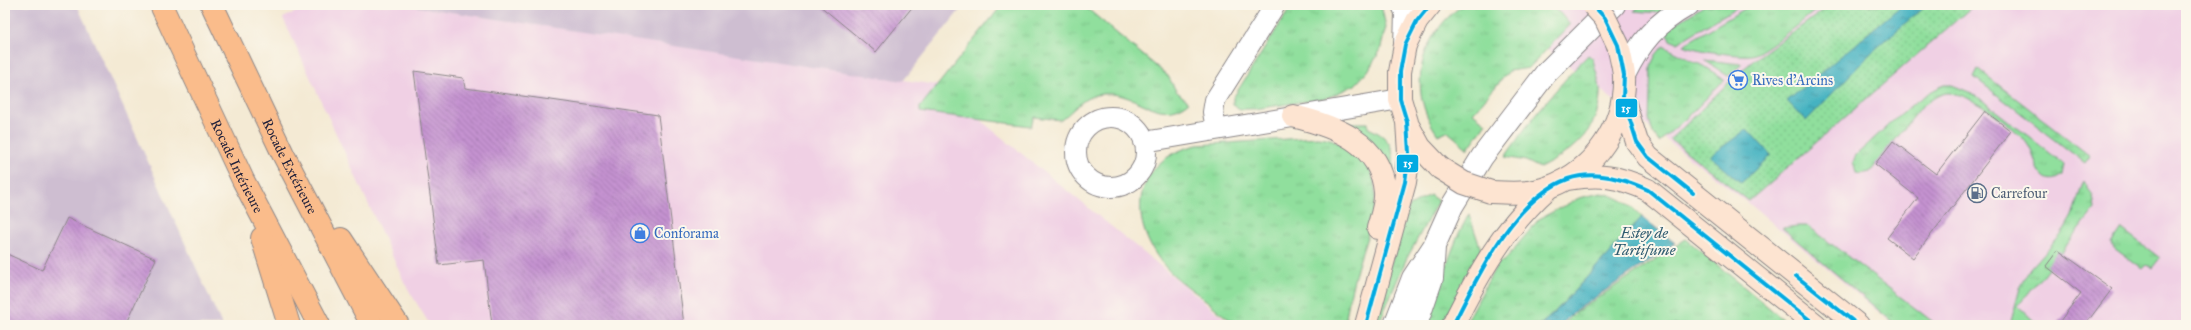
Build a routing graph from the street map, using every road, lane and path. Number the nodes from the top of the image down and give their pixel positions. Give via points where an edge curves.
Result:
1 (161, 5) edge
2 (212, 5) edge
3 (1275, 5) edge
4 (1403, 5) edge
5 (1430, 5) edge
6 (1593, 5) edge
7 (1614, 5) edge
8 (1688, 5) edge
9 (1406, 45) junction
10 (1624, 75) junction
11 (1623, 98) junction
12 (1400, 99) junction
13 (1293, 116) junction
14 (1406, 122) junction
15 (1216, 129) junction
16 (1144, 142) dead end
17 (283, 154) junction
18 (1568, 179) junction
19 (243, 180) junction
20 (1548, 188) junction
21 (1434, 246) junction
22 (289, 325) edge
23 (319, 325) edge
24 (372, 325) edge
25 (398, 325) edge
26 (1358, 325) edge
27 (1366, 325) edge
28 (1395, 325) edge
29 (1416, 325) edge
30 (1452, 325) edge
31 (1816, 325) edge
32 (1858, 325) edge

1 - 19 highway, Rocade Intérieure
2 - 17 highway, Rocade Extérieure
3 - 15 street via 1215,100 1213,112
4 - 9 street via 1406,12
5 - 9 main road via 1417,21
6 - 10 main road, bridge via 1605,18 1618,45
7 - 21 street via 1546,73 1514,114 1482,157 1452,206
8 - 10 street via 1656,27 1635,52
9 - 12 main road via 1400,72
10 - 11 main road
11 - 18 main road via 1617,121 1607,142 1592,160
11 - 32 main road via 1637,142 1648,157
12 - 13 street
12 - 14 main road
13 - 15 street
13 - 26 main road via 1325,124 1359,142 1382,178 1385,194 1359,296
14 - 20 main road, bridge via 1420,147 1440,168 1464,184 1491,192 1520,194
14 - 27 main road via 1409,153 1405,182
15 - 16 street
17 - 24 highway, Rocade Extérieure
17 - 25 highway
18 - 20 main road
18 - 31 main road via 1592,175 1610,177 1629,181 1648,190
19 - 22 highway
19 - 23 highway, Rocade Intérieure
20 - 30 main road via 1527,206 1496,246
21 - 28 street via 1413,278
21 - 29 street via 1432,278

